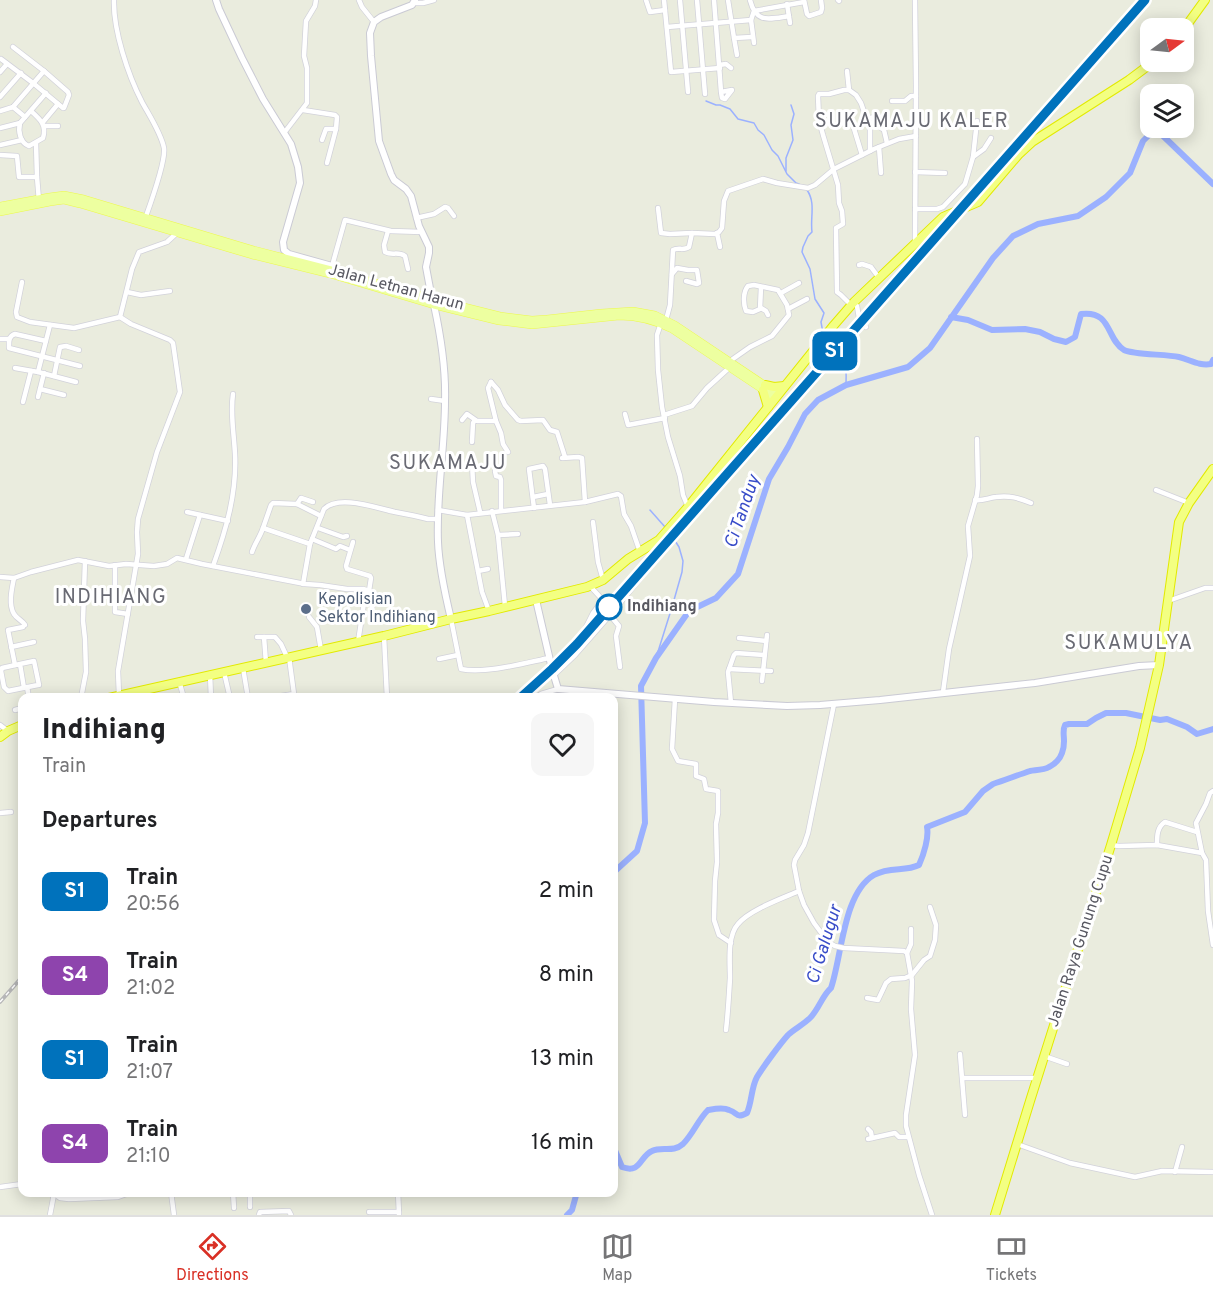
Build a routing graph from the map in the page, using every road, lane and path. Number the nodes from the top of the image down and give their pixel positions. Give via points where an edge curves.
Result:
1 (114, 0) edge
2 (216, 0) edge
3 (316, 0) edge
4 (359, 0) edge
5 (434, 0) edge
6 (646, 0) edge
7 (664, 0) edge
8 (680, 0) edge
9 (697, 0) edge
10 (714, 0) edge
11 (728, 0) edge
12 (750, 0) edge
13 (821, 0) edge
14 (915, 0) edge
15 (1205, 0) edge
16 (804, 1) edge
17 (414, 2) edge
18 (787, 4) junction
19 (665, 10) junction
20 (754, 11) junction
21 (789, 16) junction
22 (1192, 18) edge
23 (751, 20) junction
24 (374, 22) junction
25 (732, 22) junction
26 (790, 23) dead end
27 (716, 24) junction
28 (699, 25) junction
29 (682, 26) junction
30 (667, 27) junction
31 (752, 36) junction
32 (734, 38) junction
33 (754, 43) dead end
34 (13, 47) dead end
35 (737, 55) dead end
36 (1, 59) edge
37 (7, 64) junction
38 (719, 67) junction
39 (731, 68) dead end
40 (703, 70) junction
41 (44, 71) junction
42 (686, 71) junction
43 (847, 71) dead end
44 (0, 72) edge
45 (1140, 72) edge
46 (21, 73) junction
47 (33, 83) junction
48 (849, 90) junction
49 (688, 92) dead end
50 (722, 92) dead end
51 (46, 93) junction
52 (705, 94) dead end
53 (916, 96) junction
54 (0, 97) edge
55 (892, 101) dead end
56 (58, 105) junction
57 (14, 106) junction
58 (0, 110) edge
59 (303, 110) junction
60 (31, 111) junction
61 (25, 117) junction
62 (866, 118) junction
63 (977, 121) dead end
64 (852, 122) junction
65 (20, 123) junction
66 (44, 124) junction
67 (844, 124) dead end
68 (58, 126) dead end
69 (0, 128) edge
70 (336, 129) junction
71 (284, 133) junction
72 (916, 136) junction
73 (991, 138) dead end
74 (22, 140) junction
75 (322, 140) dead end
76 (16, 142) junction
77 (36, 143) junction
78 (887, 143) junction
79 (0, 145) edge
80 (879, 147) junction
81 (870, 151) junction
82 (0, 155) edge
83 (862, 155) junction
84 (17, 156) junction
85 (973, 157) junction
86 (327, 163) dead end
87 (834, 169) junction
88 (881, 172) dead end
89 (915, 172) junction
90 (945, 173) dead end
91 (37, 177) junction
92 (39, 202) junction
93 (0, 206) edge
94 (658, 208) dead end
95 (915, 209) junction
96 (0, 212) edge
97 (454, 216) dead end
98 (416, 218) junction
99 (145, 221) junction
100 (179, 231) junction
101 (388, 231) junction
102 (422, 232) junction
103 (692, 233) junction
104 (717, 233) junction
105 (915, 244) junction
106 (720, 247) dead end
107 (927, 252) dead end
108 (859, 265) dead end
109 (408, 269) dead end
110 (331, 270) junction
111 (672, 273) junction
112 (879, 278) junction
113 (686, 281) dead end
114 (22, 282) dead end
115 (799, 283) dead end
116 (761, 287) junction
117 (170, 291) dead end
118 (127, 292) junction
119 (780, 293) junction
120 (807, 298) dead end
121 (433, 302) junction
122 (852, 304) junction
123 (761, 308) junction
124 (788, 309) junction
125 (768, 315) dead end
126 (120, 317) junction
127 (664, 321) junction
128 (50, 325) junction
129 (0, 339) edge
130 (9, 339) junction
131 (46, 341) junction
132 (0, 348) edge
133 (9, 348) junction
134 (79, 350) dead end
135 (41, 356) junction
136 (57, 360) junction
137 (730, 364) junction
138 (80, 366) dead end
139 (15, 368) dead end
140 (31, 371) junction
141 (41, 373) junction
142 (54, 376) junction
143 (76, 382) dead end
144 (784, 386) junction
145 (764, 387) junction
146 (40, 389) junction
147 (233, 394) dead end
148 (64, 395) dead end
149 (776, 396) junction
150 (38, 397) dead end
151 (431, 399) dead end
152 (445, 401) junction
153 (23, 402) dead end
154 (768, 407) junction
155 (624, 414) dead end
156 (664, 416) junction
157 (463, 419) dead end
158 (475, 421) junction
159 (496, 421) junction
160 (977, 440) dead end
161 (472, 442) dead end
162 (508, 452) dead end
163 (472, 463) dead end
164 (1213, 469) edge
165 (495, 471) dead end
166 (1156, 490) dead end
167 (548, 494) junction
168 (532, 497) junction
169 (975, 500) junction
170 (313, 502) dead end
171 (585, 502) junction
172 (1189, 502) junction
173 (1031, 503) dead end
174 (297, 504) junction
175 (550, 505) junction
176 (534, 507) junction
177 (688, 507) junction
178 (438, 510) junction
179 (501, 510) junction
180 (492, 511) junction
181 (187, 512) dead end
182 (480, 512) junction
183 (200, 515) junction
184 (467, 515) junction
185 (321, 516) junction
186 (438, 519) junction
187 (228, 521) junction
188 (593, 522) dead end
189 (263, 528) junction
190 (318, 528) junction
191 (518, 534) dead end
192 (498, 535) junction
193 (346, 536) dead end
194 (659, 540) junction
195 (311, 541) junction
196 (595, 541) junction
197 (353, 542) dead end
198 (586, 542) dead end
199 (351, 550) junction
200 (252, 552) dead end
201 (640, 552) junction
202 (186, 560) junction
203 (85, 561) junction
204 (115, 565) junction
205 (137, 565) junction
206 (213, 566) junction
207 (372, 568) dead end
208 (488, 570) dead end
209 (478, 571) junction
210 (368, 574) junction
211 (0, 577) edge
212 (14, 578) junction
213 (603, 580) junction
214 (303, 584) junction
215 (590, 586) junction
216 (1213, 588) edge
217 (367, 590) junction
218 (536, 600) junction
219 (1168, 601) junction
220 (505, 606) junction
221 (489, 611) junction
222 (371, 613) dead end
223 (128, 614) junction
224 (610, 615) junction
225 (309, 617) dead end
226 (451, 619) junction
227 (268, 628) dead end
228 (584, 631) dead end
229 (267, 636) junction
230 (384, 636) junction
231 (257, 637) dead end
232 (739, 638) dead end
233 (34, 642) dead end
234 (358, 642) junction
235 (11, 647) junction
236 (321, 650) junction
237 (458, 655) junction
238 (764, 656) junction
239 (288, 658) junction
240 (549, 658) junction
241 (439, 659) dead end
242 (266, 663) junction
243 (17, 664) junction
244 (1159, 665) junction
245 (620, 667) dead end
246 (243, 668) junction
247 (729, 669) junction
248 (763, 671) junction
249 (771, 671) dead end
250 (224, 672) junction
251 (210, 674) junction
252 (554, 675) junction
253 (179, 681) junction
254 (762, 681) dead end
255 (26, 688) junction
256 (558, 689) junction
257 (943, 692) junction
258 (28, 693) edge
259 (82, 693) edge
260 (119, 693) edge
261 (141, 693) edge
262 (183, 693) edge
263 (211, 693) edge
264 (229, 693) edge
265 (247, 693) edge
266 (294, 693) edge
267 (387, 693) edge
268 (544, 693) edge
269 (610, 693) edge
270 (618, 694) edge
271 (675, 699) junction
272 (731, 703) junction
273 (834, 704) junction
274 (18, 709) edge
275 (15, 710) dead end
276 (0, 725) edge
277 (18, 726) edge
278 (8, 730) junction
279 (0, 737) edge
280 (1213, 791) edge
281 (11, 812) dead end
282 (0, 813) edge
283 (1197, 832) junction
284 (1111, 845) junction
285 (1157, 845) junction
286 (1202, 853) junction
287 (799, 891) junction
288 (930, 907) dead end
289 (910, 929) dead end
290 (732, 943) junction
291 (1213, 945) edge
292 (907, 953) junction
293 (912, 975) junction
294 (867, 998) dead end
295 (726, 1030) dead end
296 (960, 1054) dead end
297 (1044, 1056) junction
298 (1067, 1064) dead end
299 (963, 1078) junction
300 (1038, 1078) junction
301 (965, 1115) dead end
302 (868, 1130) dead end
303 (908, 1137) junction
304 (1017, 1143) junction
305 (1182, 1147) dead end
306 (1175, 1172) junction
307 (1213, 1172) edge
308 (18, 1185) edge
309 (0, 1187) edge
310 (52, 1197) edge
311 (60, 1197) edge
312 (118, 1197) edge
313 (172, 1197) edge
314 (233, 1197) edge
315 (250, 1197) edge
316 (398, 1197) edge
317 (234, 1208) dead end
318 (250, 1208) dead end
319 (369, 1212) dead end
320 (274, 1213) edge
321 (399, 1214) edge
322 (50, 1215) edge
323 (174, 1215) edge
324 (259, 1215) edge
325 (291, 1215) edge
326 (932, 1215) edge
327 (995, 1215) edge

1 - 99 street via 116,24 129,69 164,148
2 - 71 street via 242,58
3 - 59 street via 306,21 307,100
4 - 24 street
5 - 17 street
6 - 19 street via 650,12
7 - 19 street
8 - 29 street
9 - 28 street
10 - 27 street
11 - 25 street
12 - 20 street
13 - 16 street via 821,12 809,16
14 - 53 street
15 - 22 highway
16 - 18 street
17 - 24 street
18 - 20 street
18 - 21 street
19 - 30 street
20 - 21 street via 766,19
20 - 23 street
21 - 26 street
23 - 25 street
23 - 31 street
24 - 98 street via 370,49 379,141 394,180 411,196
25 - 27 street
25 - 32 street
27 - 28 street
27 - 38 street
28 - 29 street
28 - 40 street
29 - 30 street
29 - 42 street
30 - 42 street via 671,72
31 - 32 street
31 - 33 street
32 - 35 street
34 - 41 street
36 - 37 street
37 - 44 street
37 - 46 street
38 - 39 street via 726,64
38 - 40 street
38 - 50 street
40 - 42 street
40 - 52 street
41 - 47 street
41 - 56 street via 69,94 64,108
42 - 49 street
43 - 48 street
45 - 105 highway via 1032,142 978,202 943,217
46 - 47 street
46 - 54 street
47 - 51 street
47 - 57 street
48 - 62 street via 860,100
48 - 87 street via 818,96 819,120
51 - 56 street
51 - 60 street
53 - 55 street
53 - 72 street
56 - 66 street
57 - 58 street
57 - 61 street
59 - 70 street via 336,116
59 - 71 street
60 - 61 street
60 - 66 street
61 - 65 street
62 - 64 street
62 - 78 street via 878,114
62 - 81 street
63 - 85 street
64 - 67 street
64 - 83 street
65 - 69 street
65 - 74 street
66 - 68 street
66 - 77 street via 43,138
70 - 75 street via 326,129
70 - 86 street
71 - 110 street via 300,173 284,250
72 - 78 street
72 - 89 street
73 - 85 street
74 - 76 street
74 - 77 street via 29,146
76 - 79 street
76 - 84 street
77 - 91 street
78 - 80 street
80 - 81 street
80 - 88 street
81 - 83 street
82 - 84 street
83 - 87 street
84 - 91 street via 19,177
85 - 95 street via 965,184 945,205
87 - 104 street via 806,188 763,179 731,189 724,196 722,228
87 - 122 street via 843,224 836,228 837,292
89 - 90 street
89 - 95 street
91 - 92 street
92 - 93 main road, Jalan Letnan Harun
92 - 96 main road, Jalan Letnan Harun
92 - 99 main road, Jalan Letnan Harun via 64,200
94 - 103 street via 661,233
95 - 105 street
97 - 98 street via 445,207
98 - 102 street
99 - 100 main road, Jalan Letnan Harun
100 - 110 main road, Jalan Letnan Harun via 286,264
100 - 118 street via 167,242 139,252
101 - 102 street
101 - 109 street via 386,252 405,255
101 - 110 street via 345,220
102 - 121 street via 429,247 426,267
103 - 104 street
103 - 111 street via 689,247 673,250
104 - 106 street
105 - 112 highway
107 - 122 street via 865,325
108 - 112 street via 871,267
110 - 121 main road, Jalan Letnan Harun
111 - 113 street via 677,268 697,270 699,283
111 - 127 street via 670,305
112 - 122 highway
114 - 128 street via 16,316
115 - 119 street
116 - 119 street
116 - 123 street
116 - 123 street via 750,285 744,296 746,310
117 - 118 street via 141,295
118 - 126 street
119 - 124 street
120 - 124 street
121 - 127 main road, Jalan Letnan Harun via 532,325 633,316
121 - 152 street
122 - 144 highway
123 - 125 street
124 - 137 street via 788,316 772,336 750,347
126 - 128 street via 74,328
126 - 205 street via 173,343 180,392 138,519
127 - 137 main road, Jalan Letnan Harun
127 - 156 street via 657,335
128 - 131 street
129 - 130 street
130 - 131 street via 15,333
130 - 133 street
131 - 135 street
132 - 133 street
133 - 135 street
134 - 136 street via 62,346
135 - 136 street
135 - 141 street
136 - 138 street
136 - 142 street
137 - 145 main road, Jalan Letnan Harun
137 - 156 street via 693,406
139 - 140 street
140 - 141 street
140 - 153 street
141 - 142 street
141 - 146 street
142 - 143 street
144 - 145 highway
144 - 149 highway
145 - 149 main road, Jalan Letnan Harun
145 - 154 highway
146 - 148 street
146 - 150 street
147 - 187 street via 235,478
149 - 154 highway
151 - 152 street
152 - 178 street
154 - 177 highway
155 - 156 street via 628,425
156 - 177 street
157 - 158 street
158 - 159 street
158 - 161 street
159 - 162 street
159 - 171 street via 489,391 491,382 518,420 543,420 549,430 557,432 563,458 582,458
160 - 169 street
163 - 182 street
164 - 172 highway, Jalan Raya Gunung Cupu
165 - 179 street via 501,480
166 - 172 street
167 - 168 street
167 - 168 street via 544,467 531,468
167 - 175 street
168 - 176 street
169 - 173 street via 1014,496
169 - 257 street via 968,526 969,563
170 - 174 street via 301,498
171 - 175 street
171 - 201 street via 620,495
172 - 219 highway, Jalan Raya Gunung Cupu via 1179,522
174 - 185 street
174 - 189 street via 272,503
175 - 176 street
176 - 179 street
177 - 194 highway
178 - 184 street
178 - 186 street
179 - 180 street
180 - 182 street
180 - 192 street
181 - 183 street
182 - 184 street
183 - 187 street
183 - 202 street
184 - 209 street
185 - 186 street via 327,506 343,503
185 - 190 street
186 - 226 street via 441,568
187 - 206 street
188 - 196 street
189 - 195 street
189 - 200 street
190 - 193 street
190 - 195 street
191 - 192 street
192 - 220 street
194 - 201 highway
194 - 224 street via 667,538 670,542
195 - 199 street
195 - 214 street
196 - 198 street
196 - 213 street
197 - 199 street
199 - 210 street via 346,568
201 - 213 highway
202 - 205 street via 177,558 160,566
202 - 206 street
203 - 204 street
203 - 212 street via 71,561
203 - 259 street via 86,672
204 - 205 street
204 - 223 street via 115,612
205 - 223 street
206 - 214 street
207 - 210 street
208 - 209 street
209 - 221 street
210 - 217 street via 371,578
211 - 212 street
212 - 235 street via 13,611 24,626 8,630
213 - 215 highway
214 - 217 street
215 - 218 highway
215 - 228 street via 602,601
216 - 219 street
217 - 222 street via 375,594
217 - 234 street
218 - 220 highway
218 - 240 street
219 - 244 highway, Jalan Raya Gunung Cupu
220 - 221 highway
221 - 226 highway
223 - 260 street via 118,671
224 - 245 street via 619,626 616,636
224 - 252 street
225 - 236 street via 317,627
226 - 230 highway
226 - 237 street
227 - 229 street
229 - 231 street
229 - 239 street via 278,638
229 - 242 street
230 - 234 highway
230 - 267 street
232 - 238 street via 767,638
233 - 235 street
234 - 236 highway
235 - 243 street
236 - 239 highway
237 - 240 street via 461,669 470,671
237 - 241 street
238 - 247 street via 736,653
238 - 248 street
239 - 242 highway
239 - 266 street
240 - 252 street
242 - 246 highway
243 - 255 street
243 - 255 street via 35,663 40,684
243 - 255 street via 1,669 4,687 8,691
244 - 257 street
244 - 284 highway, Jalan Raya Gunung Cupu via 1148,718
246 - 250 highway
246 - 265 street
247 - 248 street
247 - 272 street
248 - 249 street
248 - 254 street
250 - 251 highway
250 - 264 street
251 - 253 highway
251 - 263 street
252 - 256 street
253 - 261 highway
253 - 262 street
255 - 258 street
256 - 268 street
256 - 269 street
257 - 273 street
270 - 271 street
271 - 272 street
271 - 290 street via 672,749 678,761 696,764 696,776 704,779 706,789 718,791 714,920 719,935
272 - 273 street
273 - 287 street via 808,833 795,862
274 - 275 street
276 - 278 street
277 - 278 highway
278 - 279 highway
280 - 283 street via 1197,821
281 - 282 street
283 - 285 street via 1165,822 1158,831
283 - 286 street
284 - 285 street
284 - 297 highway, Jalan Raya Gunung Cupu
285 - 286 street
286 - 291 street via 1206,860
287 - 290 street via 744,918 737,925
287 - 292 street via 813,923 828,942 844,948
288 - 293 street via 936,925 933,946
289 - 292 street
290 - 295 street
292 - 293 street
293 - 294 street via 889,980 878,1000
293 - 303 street via 915,1055 906,1120
296 - 299 street
297 - 298 street
297 - 300 highway, Jalan Raya Gunung Cupu
299 - 300 street
299 - 301 street
300 - 304 highway, Jalan Raya Gunung Cupu
302 - 303 street via 870,1138 895,1133
303 - 326 street
304 - 306 street via 1070,1163 1135,1177
304 - 327 highway, Jalan Raya Gunung Cupu
305 - 306 street
306 - 307 street
308 - 309 street
310 - 322 street
311 - 312 street
313 - 323 street
314 - 317 street
315 - 318 street
316 - 321 street
319 - 321 street
320 - 324 street
320 - 325 street via 289,1211

